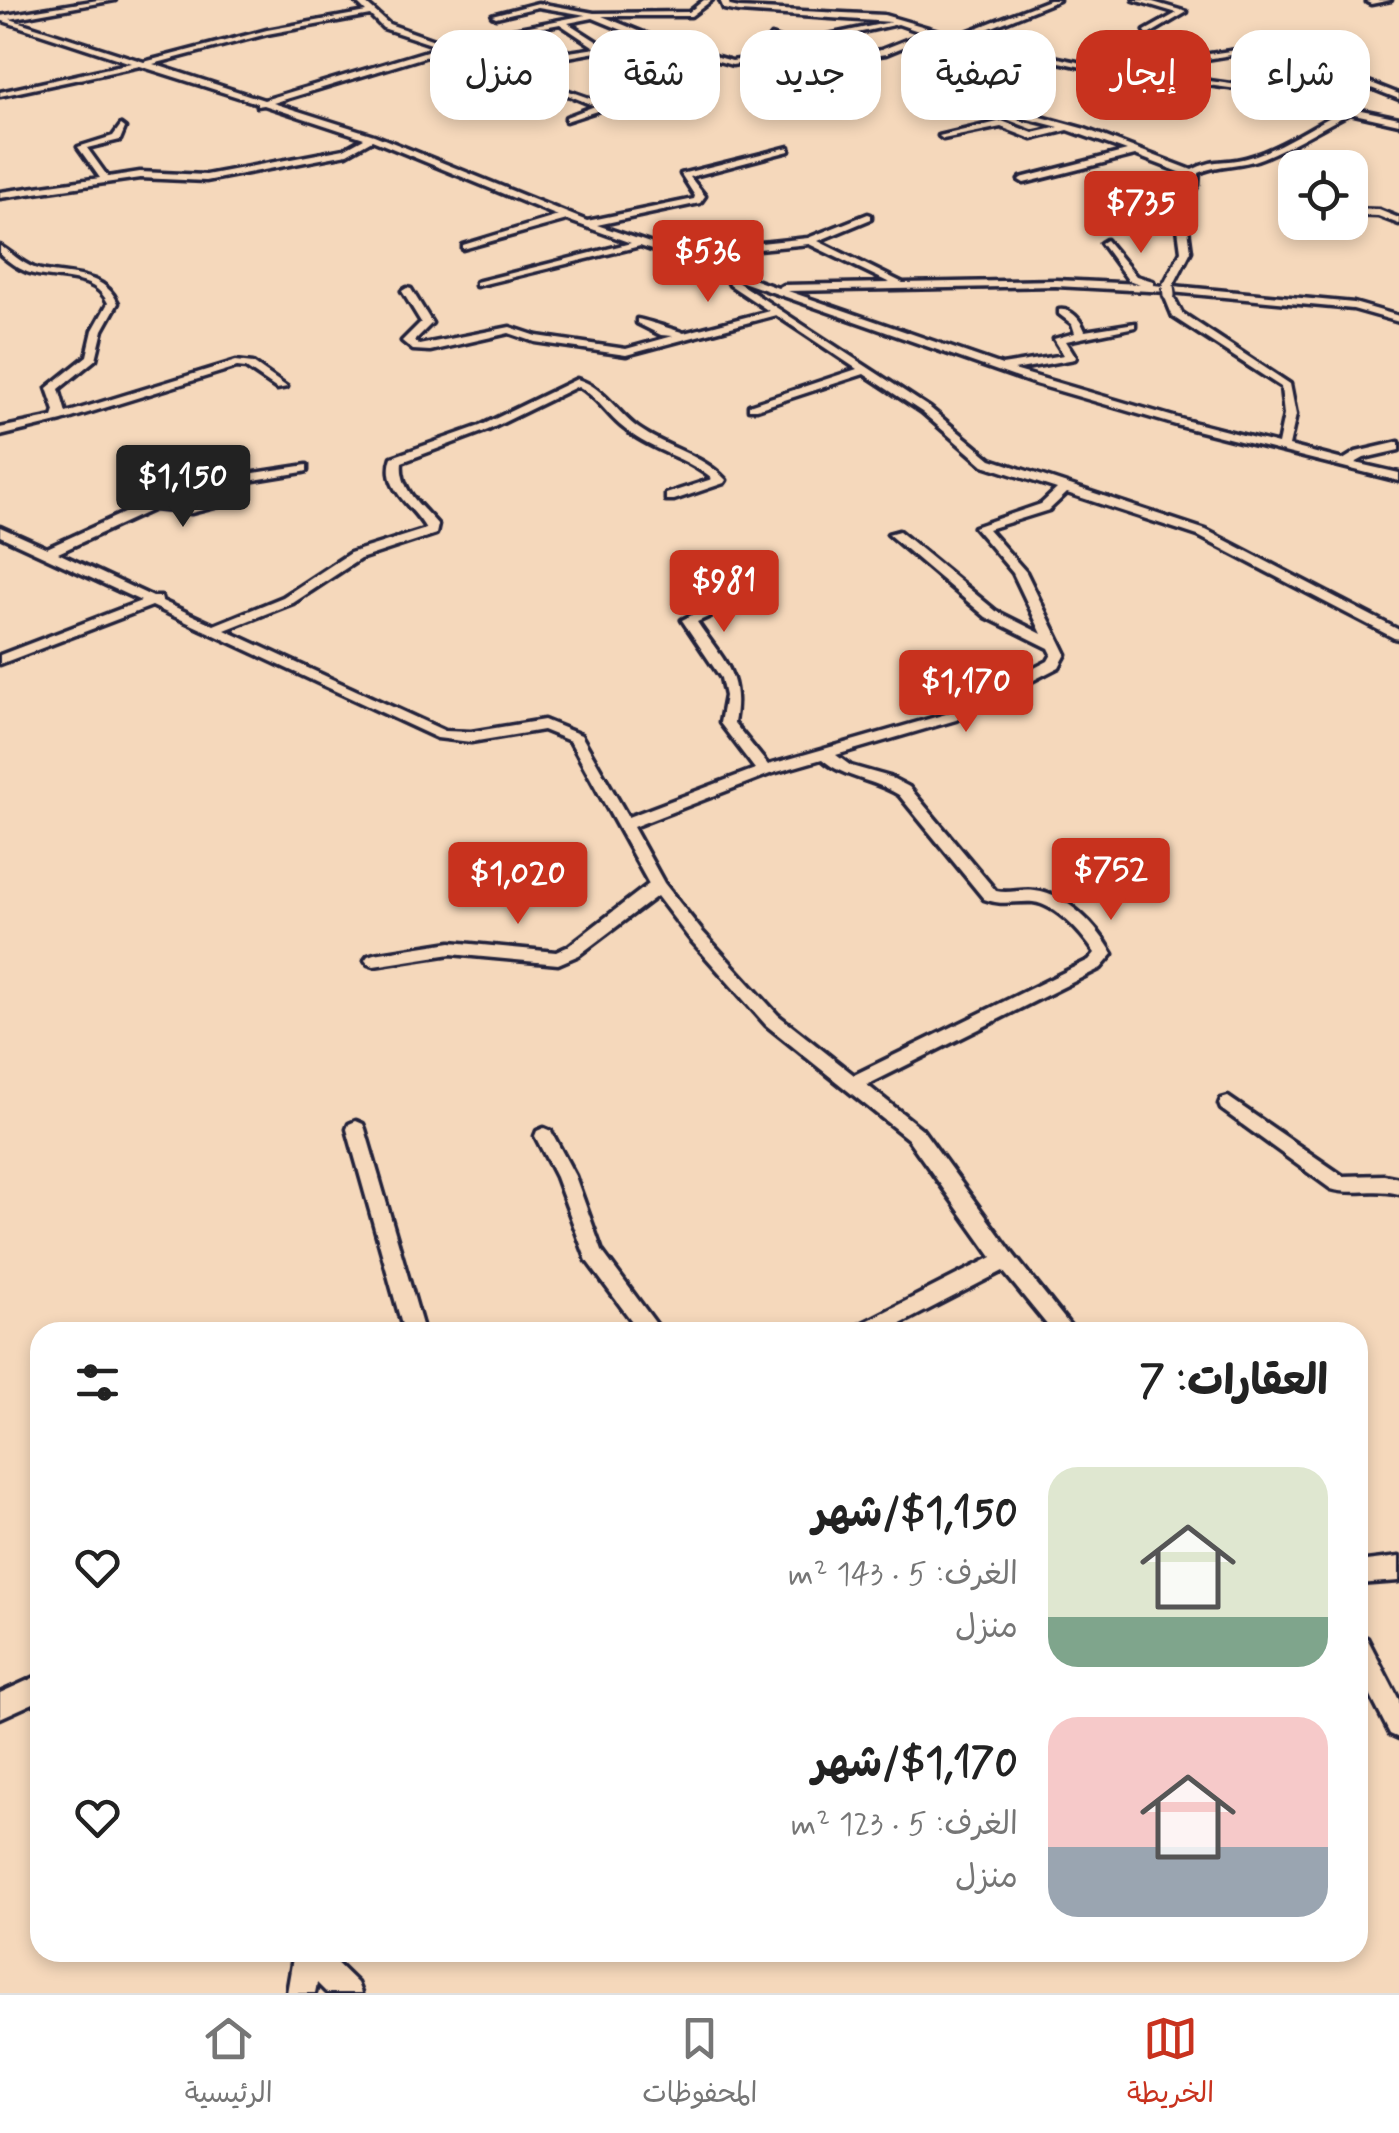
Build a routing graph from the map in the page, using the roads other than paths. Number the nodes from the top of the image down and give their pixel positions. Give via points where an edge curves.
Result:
1 (111, 0) edge
2 (358, 0) edge
3 (708, 0) edge
4 (724, 0) edge
5 (1054, 0) edge
6 (1138, 0) edge
7 (1387, 0) edge
8 (1371, 2) edge
9 (372, 13) junction
10 (496, 15) dead end
11 (593, 16) junction
12 (0, 20) edge
13 (562, 22) junction
14 (900, 22) junction
15 (521, 30) edge
16 (627, 30) edge
17 (863, 30) edge
18 (923, 30) edge
19 (978, 30) edge
20 (1153, 30) edge
21 (589, 39) edge
22 (430, 41) edge
23 (430, 52) edge
24 (143, 64) junction
25 (1370, 85) edge
26 (569, 93) edge
27 (0, 94) edge
28 (1399, 97) edge
29 (260, 104) junction
30 (1370, 114) edge
31 (569, 119) dead end
32 (1041, 120) edge
33 (1329, 120) edge
34 (1398, 120) edge
35 (122, 128) dead end
36 (1069, 128) junction
37 (943, 136) dead end
38 (371, 137) junction
39 (786, 149) dead end
40 (1135, 152) junction
41 (1194, 174) junction
42 (105, 179) junction
43 (1024, 180) dead end
44 (0, 195) edge
45 (1368, 213) edge
46 (568, 216) junction
47 (868, 217) dead end
48 (1399, 222) edge
49 (586, 224) junction
50 (810, 241) junction
51 (640, 242) junction
52 (1106, 243) dead end
53 (466, 248) dead end
54 (0, 249) edge
55 (674, 255) junction
56 (709, 266) junction
57 (480, 284) dead end
58 (903, 286) junction
59 (1169, 288) junction
60 (769, 289) junction
61 (407, 291) dead end
62 (794, 298) junction
63 (758, 299) junction
64 (773, 310) junction
65 (1062, 312) dead end
66 (1399, 319) edge
67 (641, 320) dead end
68 (1131, 324) dead end
69 (1080, 333) junction
70 (999, 369) junction
71 (865, 370) junction
72 (280, 387) dead end
73 (753, 407) dead end
74 (58, 419) junction
75 (0, 432) edge
76 (1399, 446) edge
77 (1284, 448) junction
78 (1346, 463) junction
79 (303, 468) dead end
80 (1399, 477) edge
81 (1062, 490) junction
82 (670, 497) dead end
83 (0, 532) edge
84 (894, 534) dead end
85 (46, 553) junction
86 (690, 567) dead end
87 (156, 600) junction
88 (218, 628) junction
89 (1399, 635) edge
90 (1054, 645) junction
91 (0, 660) edge
92 (826, 755) junction
93 (765, 771) junction
94 (622, 825) junction
95 (658, 886) junction
96 (374, 960) dead end
97 (854, 1083) junction
98 (1228, 1104) dead end
99 (356, 1130) dead end
100 (544, 1136) dead end
101 (1399, 1186) edge
102 (1006, 1260) junction
103 (411, 1322) edge
104 (644, 1322) edge
105 (885, 1322) edge
106 (1057, 1322) edge
107 (1399, 1569) edge
108 (1368, 1572) edge
109 (1368, 1665) edge
110 (30, 1692) edge
111 (0, 1706) edge
112 (1399, 1724) edge
113 (306, 1962) edge
114 (316, 1962) edge
115 (300, 1993) edge
116 (347, 1993) edge

1 - 12 street
2 - 9 street
3 - 11 street via 692,14
4 - 14 street via 739,10 856,13
5 - 19 street
6 - 20 street via 1183,12
7 - 8 street
9 - 22 street via 386,26
9 - 24 street
10 - 11 street via 538,5
11 - 13 street
11 - 16 street
12 - 24 street
13 - 15 street
13 - 21 street
14 - 17 street
14 - 18 street
23 - 29 street
24 - 27 street
24 - 29 street
25 - 28 street
26 - 31 street via 604,106
29 - 38 street
30 - 34 street
32 - 36 street
33 - 41 street via 1263,154
35 - 42 street via 117,138 82,149
36 - 37 street via 1032,136 1000,124
36 - 40 street
38 - 42 street via 347,151 198,179
38 - 46 street
39 - 49 street via 684,176 697,200
40 - 41 street
40 - 43 street
41 - 59 street via 1180,206 1186,251
42 - 44 street
45 - 48 street
46 - 49 street
46 - 53 street
47 - 50 street
49 - 51 street
50 - 55 street
50 - 58 street
51 - 55 street
51 - 57 street via 586,262
52 - 59 street via 1135,280
54 - 74 street via 25,268 65,272 113,297 92,358 53,388
55 - 56 street
56 - 60 street
56 - 63 street
58 - 60 street
58 - 66 street via 1146,287 1354,306
59 - 77 street via 1177,315 1286,386
60 - 62 street
61 - 64 street via 427,323 407,341 423,349 510,330 626,352
62 - 63 street
62 - 70 street
63 - 64 street
64 - 67 street via 673,334
64 - 71 street
65 - 69 street
68 - 69 street
69 - 70 street via 1059,339 1071,357
70 - 77 street
71 - 73 street
71 - 81 street via 987,462
72 - 74 street via 236,364
74 - 75 street
76 - 78 street
77 - 78 street
78 - 80 street
79 - 85 street via 226,481 221,486 230,499 223,502 191,509 152,506
81 - 89 street via 1202,533
81 - 90 street via 1045,507 980,527 1019,572
82 - 88 street via 719,478 648,441 586,384 574,383 484,428 396,460 404,496 432,531 355,556 288,600
83 - 85 street
84 - 90 street via 991,614
85 - 87 street
86 - 93 street via 735,591 729,602 689,620 728,678 728,723
87 - 88 street
87 - 91 street
88 - 94 street via 442,735 544,725 566,730 584,747
90 - 92 street via 1054,664 972,707
92 - 93 street
92 - 97 street via 847,773 890,780 904,791 990,895 1052,902 1104,954 1096,964
93 - 94 street
94 - 95 street
95 - 96 street via 558,958 451,948
95 - 97 street via 742,991
97 - 102 street via 915,1134
98 - 101 street via 1338,1183
99 - 103 street
100 - 104 street via 594,1256
102 - 105 street
102 - 106 street
107 - 108 street
109 - 112 street
110 - 111 street
113 - 115 street
114 - 116 street

